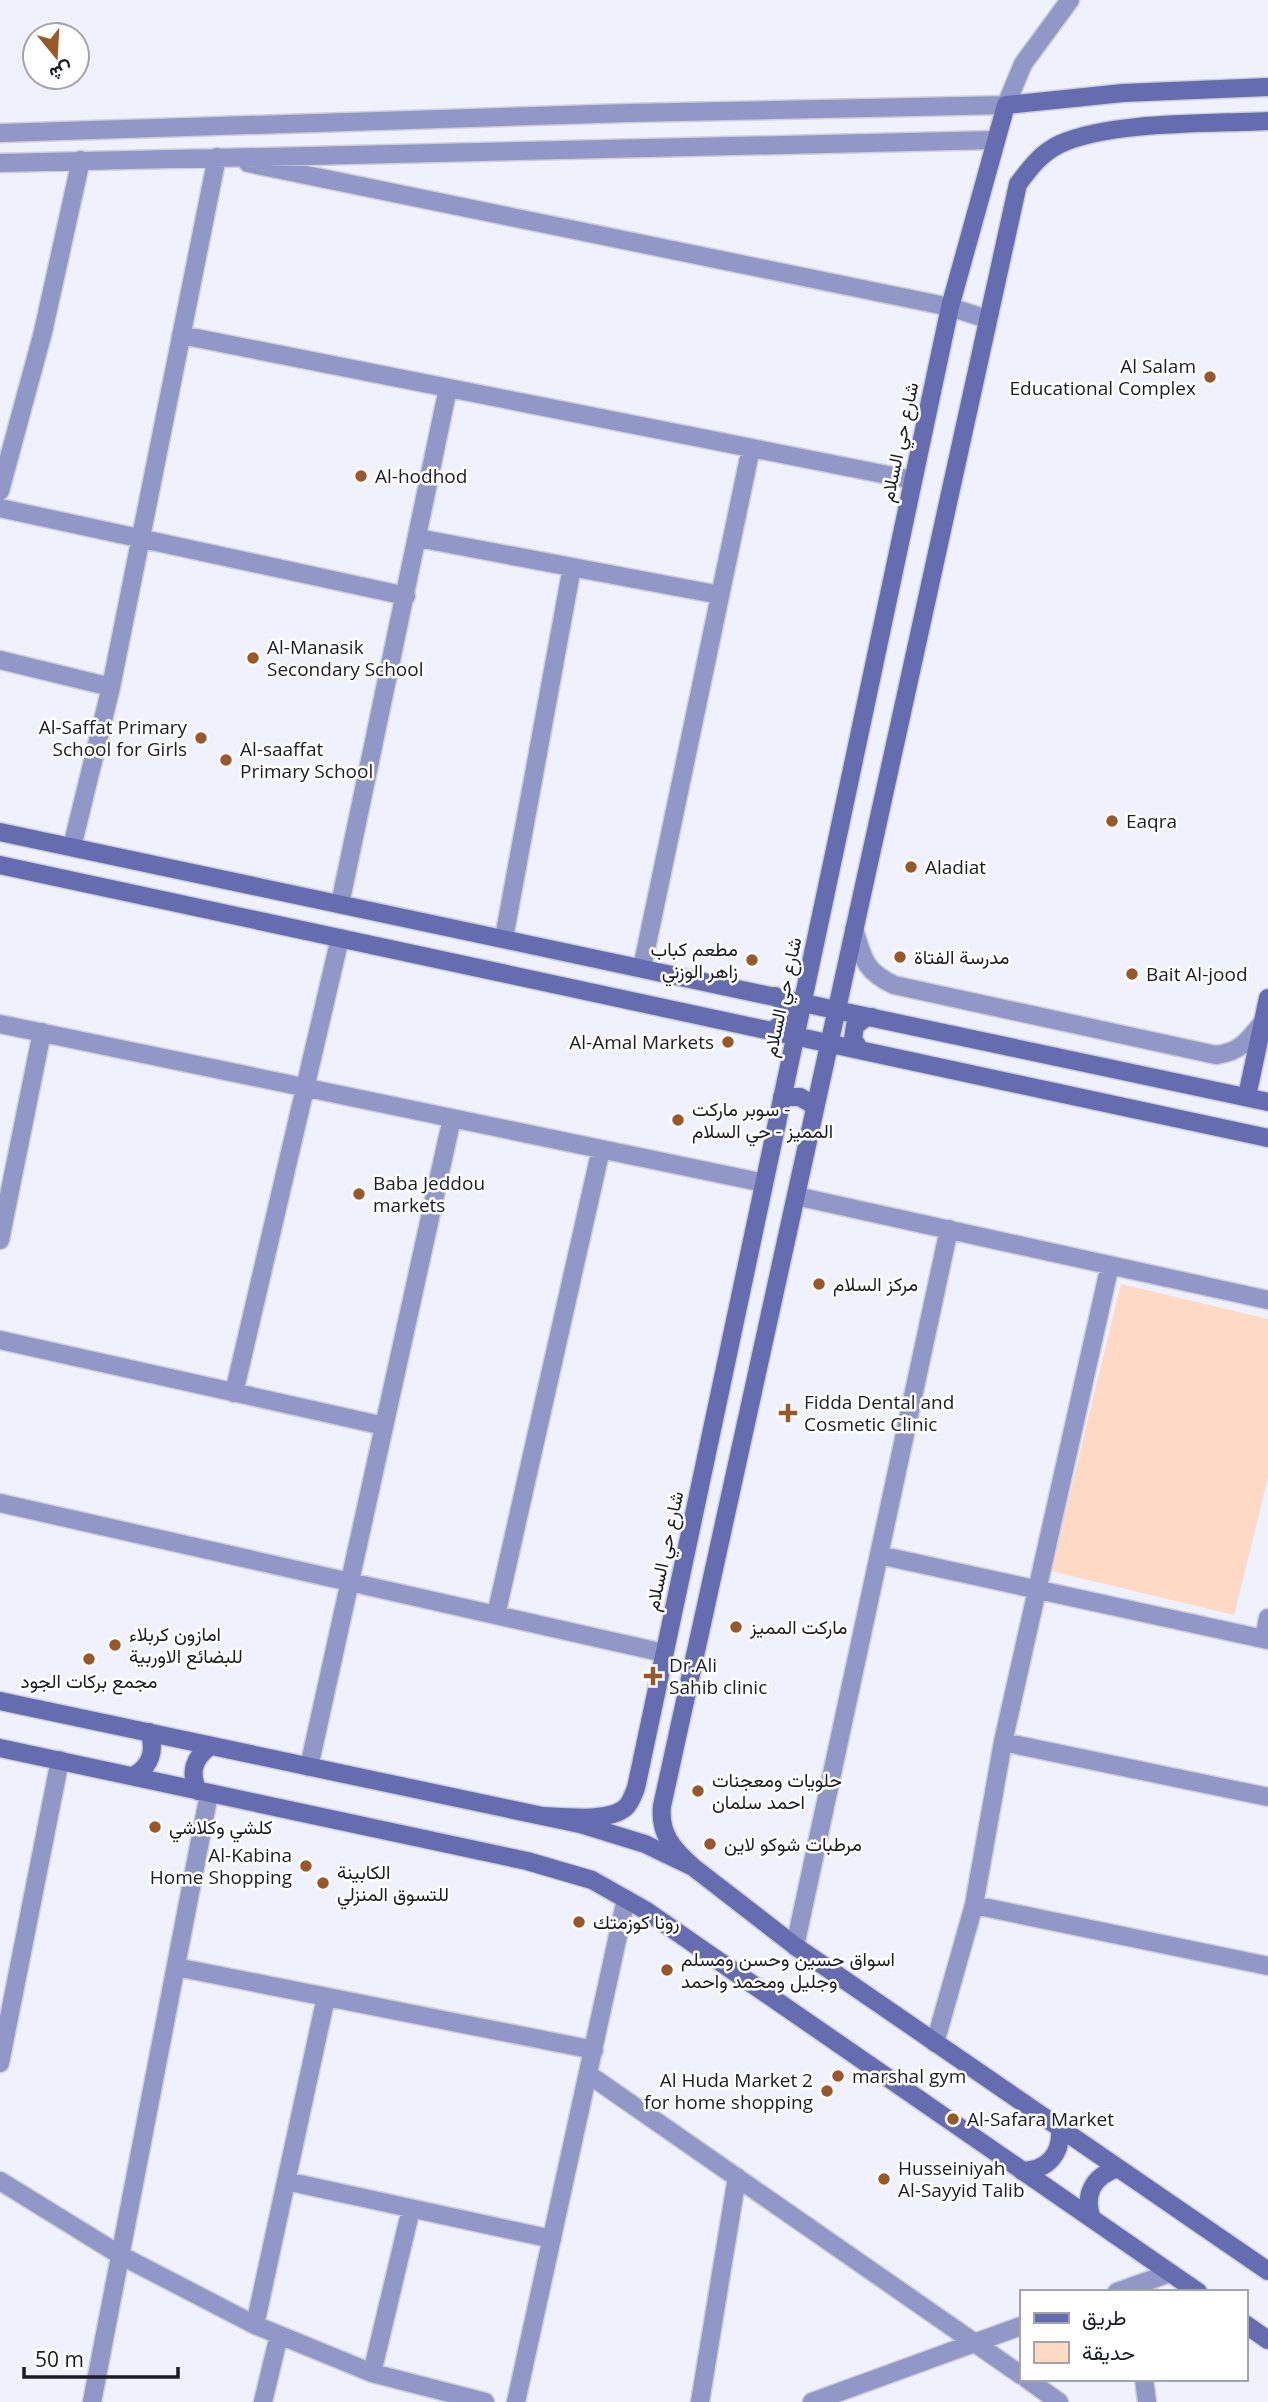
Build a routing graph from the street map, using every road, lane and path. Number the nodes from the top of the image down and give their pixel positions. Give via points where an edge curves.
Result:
1 (1070, 0) edge
2 (1268, 87) edge
3 (1006, 105) junction
4 (1268, 121) edge
5 (0, 133) edge
6 (995, 139) junction
7 (217, 157) junction
8 (81, 160) junction
9 (0, 163) edge
10 (950, 307) junction
11 (988, 319) junction
12 (181, 335) junction
13 (448, 388) junction
14 (751, 448) junction
15 (913, 480) junction
16 (0, 491) edge
17 (0, 508) edge
18 (141, 538) junction
19 (418, 538) junction
20 (572, 567) junction
21 (720, 595) junction
22 (406, 596) junction
23 (0, 660) edge
24 (111, 687) junction
25 (0, 832) edge
26 (72, 846) junction
27 (0, 865) edge
28 (340, 904) junction
29 (854, 929) junction
30 (340, 938) junction
31 (504, 939) junction
32 (642, 968) junction
33 (775, 996) junction
34 (1268, 998) edge
35 (802, 1002) junction
36 (836, 1009) junction
37 (872, 1017) junction
38 (1263, 1022) junction
39 (0, 1024) edge
40 (771, 1031) junction
41 (42, 1032) junction
42 (795, 1036) junction
43 (829, 1043) junction
44 (860, 1050) junction
45 (307, 1088) junction
46 (1247, 1096) junction
47 (782, 1097) junction
48 (1268, 1102) edge
49 (815, 1106) junction
50 (452, 1118) junction
51 (1268, 1138) edge
52 (601, 1149) junction
53 (764, 1183) junction
54 (796, 1196) junction
55 (949, 1230) junction
56 (0, 1240) edge
57 (1110, 1265) junction
58 (1268, 1300) edge
59 (0, 1340) edge
60 (234, 1393) junction
61 (384, 1426) junction
62 (0, 1503) edge
63 (879, 1555) junction
64 (349, 1582) junction
65 (1037, 1590) junction
66 (496, 1615) junction
67 (1268, 1618) edge
68 (1266, 1639) edge
69 (664, 1653) junction
70 (0, 1701) edge
71 (648, 1730) junction
72 (149, 1732) junction
73 (676, 1738) junction
74 (1003, 1742) junction
75 (211, 1746) junction
76 (0, 1748) edge
77 (60, 1760) junction
78 (309, 1766) junction
79 (133, 1776) junction
80 (204, 1792) junction
81 (1268, 1797) edge
82 (543, 1816) junction
83 (693, 1867) junction
84 (626, 1899) junction
85 (974, 1905) junction
86 (795, 1946) junction
87 (1268, 1966) edge
88 (176, 1967) junction
89 (326, 1997) junction
90 (935, 2043) junction
91 (594, 2050) junction
92 (0, 2063) edge
93 (588, 2074) junction
94 (1060, 2128) junction
95 (1118, 2168) junction
96 (1022, 2171) junction
97 (737, 2177) junction
98 (0, 2181) edge
99 (286, 2181) junction
100 (411, 2209) junction
101 (1091, 2219) junction
102 (552, 2239) junction
103 (120, 2255) junction
104 (1268, 2271) edge
105 (1170, 2273) junction
106 (1136, 2288) edge
107 (1195, 2290) edge
108 (255, 2325) junction
109 (1020, 2326) edge
110 (1247, 2326) edge
111 (279, 2334) junction
112 (1268, 2340) edge
113 (976, 2343) junction
114 (372, 2373) junction
115 (1020, 2374) edge
116 (1030, 2381) edge
117 (1144, 2381) edge
118 (849, 2395) edge
119 (92, 2402) edge
120 (263, 2402) edge
121 (485, 2402) edge
122 (516, 2402) edge
123 (700, 2402) edge
124 (811, 2402) edge
125 (1059, 2402) edge
126 (1147, 2402) edge

1 - 3 street via 1023,64
2 - 3 main road via 1123,93
3 - 5 street
3 - 6 main road, شارع حي السلام
4 - 11 main road via 1091,134 1035,160 1018,184
6 - 7 street
6 - 10 main road, شارع حي السلام
7 - 8 street
7 - 10 street
7 - 12 street
8 - 9 street
8 - 16 street via 43,332
10 - 11 street
10 - 15 main road, شارع حي السلام
11 - 29 main road
12 - 13 street
12 - 18 street
13 - 14 street
13 - 19 street
14 - 15 street
14 - 21 street
15 - 35 main road, شارع حي السلام
17 - 18 street
18 - 22 street
18 - 24 street
19 - 20 street
19 - 22 street
20 - 21 street
20 - 31 street
21 - 32 street
22 - 28 street
23 - 24 street
24 - 26 street
25 - 26 main road
26 - 28 main road
27 - 30 main road
28 - 31 main road
29 - 36 main road
29 - 38 street via 868,967 894,985 1216,1055 1232,1053
30 - 40 main road
30 - 45 street
31 - 32 main road
32 - 33 main road
33 - 35 main road
33 - 40 main road via 786,1012 782,1024
34 - 38 main road
35 - 36 main road
35 - 42 main road, شارع حي السلام
36 - 37 main road
36 - 43 main road
37 - 44 main road via 855,1026 853,1039
37 - 46 main road
38 - 46 main road
39 - 41 street
40 - 42 main road
41 - 45 street
41 - 56 street
42 - 43 main road
42 - 47 main road, شارع حي السلام
43 - 44 main road
43 - 49 main road
44 - 51 main road
45 - 50 street
45 - 60 street
46 - 48 main road
47 - 49 main road via 800,1097
47 - 53 main road, شارع حي السلام
49 - 54 main road
50 - 52 street
50 - 61 street
52 - 53 street
52 - 66 street
53 - 69 main road, شارع حي السلام
54 - 55 street
54 - 73 main road
55 - 57 street
55 - 63 street
57 - 58 street
57 - 65 street
59 - 60 street
60 - 61 street
61 - 64 street
62 - 64 street
63 - 65 street
63 - 86 street
64 - 66 street
64 - 78 street
65 - 68 street
65 - 74 street
66 - 69 street
67 - 68 street
69 - 71 main road, شارع حي السلام
70 - 72 main road
71 - 73 main road via 661,1738
71 - 82 main road, شارع حي السلام via 629,1804 618,1812 595,1817
72 - 75 main road
72 - 79 main road via 151,1758
73 - 83 main road via 662,1828 671,1846
74 - 81 street
74 - 85 street
75 - 78 main road
75 - 80 main road via 194,1765 193,1774
76 - 77 main road
77 - 79 main road
77 - 92 street
78 - 82 main road
79 - 80 main road
80 - 84 main road via 537,1863 592,1880
80 - 88 street
82 - 83 main road via 624,1835
83 - 86 main road
84 - 91 street
84 - 96 main road
85 - 87 street
85 - 90 street
86 - 90 main road
88 - 89 street
88 - 103 street
89 - 91 street
89 - 99 street
90 - 94 main road
91 - 93 street
93 - 97 street
93 - 102 street
94 - 95 main road
94 - 96 main road via 1052,2159 1033,2171
95 - 101 main road via 1107,2171 1091,2187
95 - 104 main road
96 - 101 main road
97 - 113 street
97 - 123 street
98 - 103 street
99 - 100 street
99 - 108 street
100 - 102 street
100 - 114 street
101 - 105 main road
102 - 122 street
103 - 108 street
103 - 119 street
105 - 106 street
105 - 107 main road
108 - 111 street
109 - 113 street
110 - 112 main road
111 - 114 street
111 - 120 street
113 - 115 street
113 - 118 street
114 - 121 street
116 - 125 street
117 - 126 street
118 - 124 street

